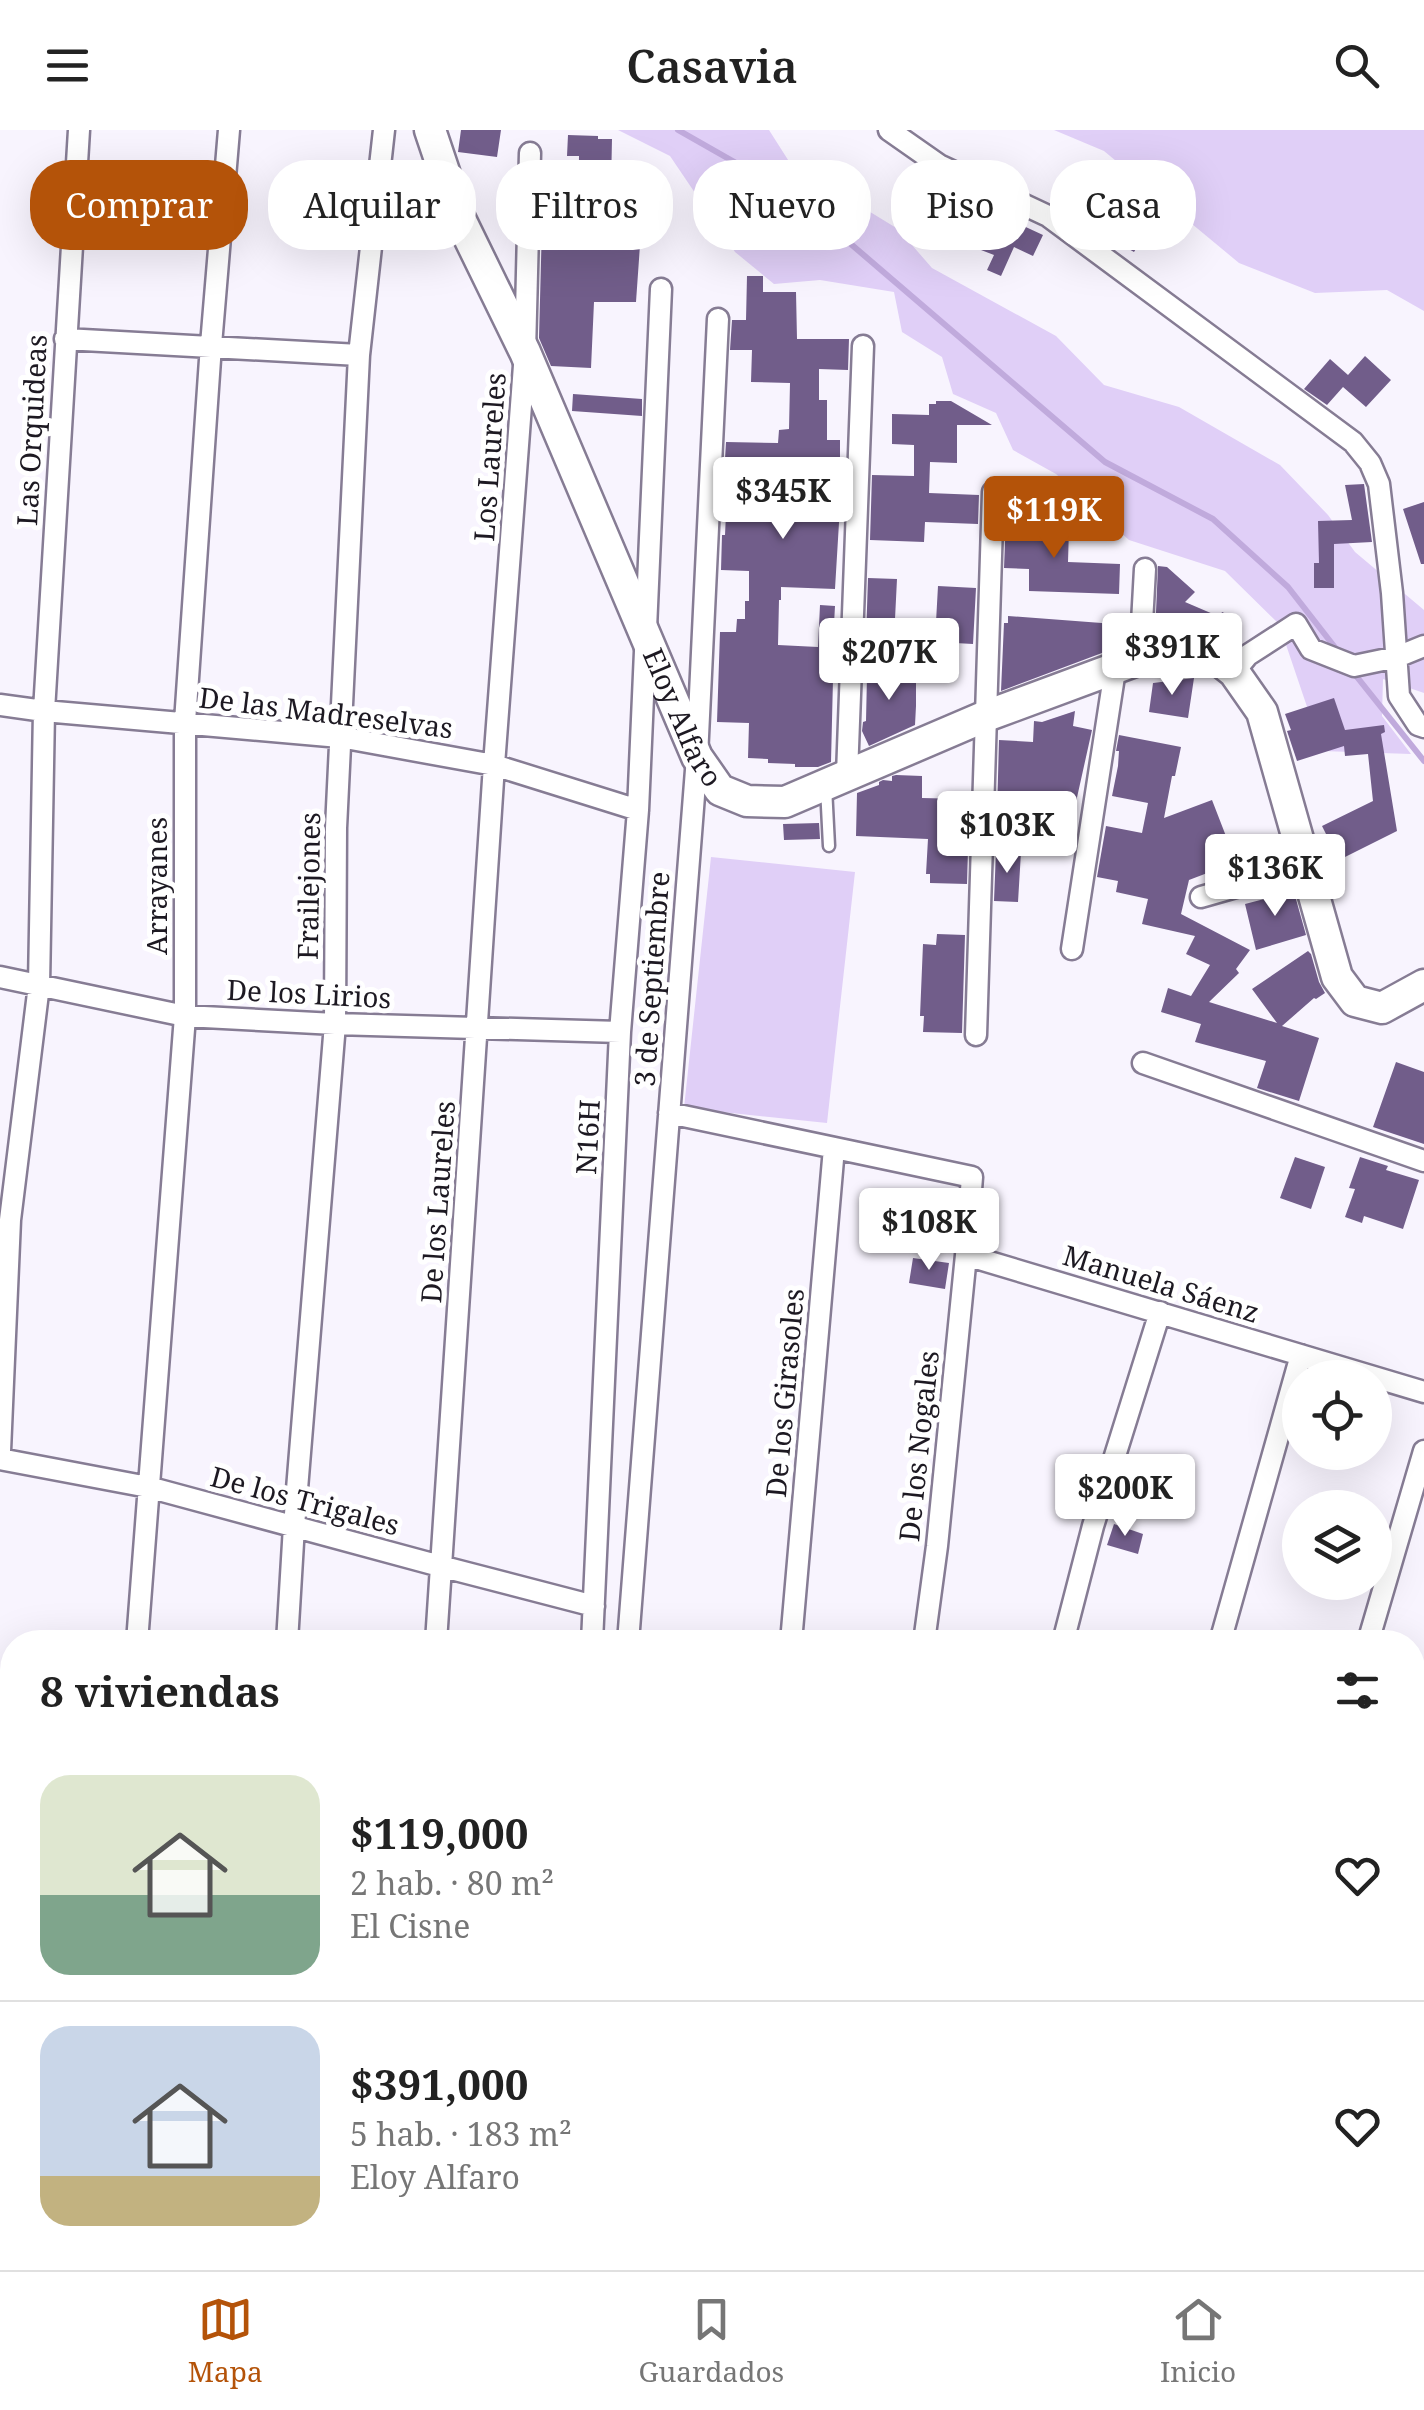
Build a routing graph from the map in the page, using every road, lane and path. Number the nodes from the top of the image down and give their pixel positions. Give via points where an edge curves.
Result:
1 (78, 130) edge
2 (229, 130) edge
3 (384, 130) edge
4 (430, 130) edge
5 (890, 130) edge
6 (530, 152) dead end
7 (662, 289) dead end
8 (718, 319) dead end
9 (65, 338) junction
10 (210, 346) junction
11 (864, 346) dead end
12 (525, 352) junction
13 (360, 355) junction
14 (993, 492) dead end
15 (1145, 569) dead end
16 (644, 634) junction
17 (1424, 646) edge
18 (1398, 656) junction
19 (1128, 664) junction
20 (1234, 672) junction
21 (0, 705) edge
22 (44, 711) junction
23 (986, 716) junction
24 (185, 722) junction
25 (1424, 727) edge
26 (340, 737) junction
27 (696, 757) junction
28 (494, 765) junction
29 (836, 779) junction
30 (638, 810) junction
31 (829, 846) dead end
32 (1306, 867) junction
33 (1201, 897) dead end
34 (1072, 948) dead end
35 (0, 977) edge
36 (39, 984) junction
37 (1424, 985) edge
38 (185, 1016) junction
39 (335, 1024) junction
40 (478, 1028) junction
41 (620, 1032) junction
42 (976, 1035) dead end
43 (1144, 1064) dead end
44 (669, 1114) junction
45 (834, 1148) junction
46 (1424, 1160) edge
47 (966, 1256) junction
48 (1160, 1312) junction
49 (1302, 1355) junction
50 (1424, 1392) edge
51 (1424, 1450) edge
52 (0, 1451) edge
53 (0, 1459) edge
54 (148, 1487) junction
55 (294, 1526) junction
56 (440, 1566) junction
57 (594, 1606) junction
58 (139, 1630) edge
59 (288, 1630) edge
60 (437, 1630) edge
61 (593, 1630) edge
62 (633, 1630) edge
63 (791, 1630) edge
64 (926, 1630) edge
65 (1066, 1630) edge
66 (1223, 1630) edge
67 (1372, 1630) edge

1 - 9 street, Las Orquideas
2 - 10 street, Arrayanes
3 - 13 street, Frailejones
4 - 12 street, Eloy Alfaro via 460,220
5 - 18 street via 939,165 1048,216 1353,442 1379,484
6 - 12 street, Los Laureles
7 - 16 street, N16H
8 - 27 street, 3 de Septiembre
9 - 10 street
9 - 22 street, Las Orquideas
10 - 13 street
10 - 24 street, Arrayanes
11 - 29 street
12 - 16 street, Eloy Alfaro
12 - 28 street, Los Laureles
13 - 26 street, Frailejones
14 - 23 street
15 - 19 street
16 - 27 street, Eloy Alfaro
16 - 30 street, N16H
17 - 18 street
18 - 20 street via 1354,666 1311,649 1296,624
18 - 25 street via 1399,696
19 - 20 street, Eloy Alfaro via 1184,653 1215,658
19 - 23 street, Eloy Alfaro
19 - 34 street
20 - 32 street via 1262,712
21 - 22 street, De las Madreselvas
22 - 24 street, De las Madreselvas
22 - 36 street, Las Orquideas
23 - 29 street, Eloy Alfaro
23 - 42 street
24 - 26 street, De las Madreselvas
24 - 38 street, Arrayanes
26 - 28 street, De las Madreselvas
26 - 39 street, Frailejones
27 - 29 street, Eloy Alfaro via 720,790 747,801 785,802
27 - 44 street, 3 de Septiembre
28 - 30 street, De las Madreselvas
28 - 40 street, De los Laureles
29 - 31 lane
30 - 41 street, N16H
32 - 33 street
32 - 37 street via 1337,977 1355,1001 1382,1008
35 - 36 street, De los Lirios
36 - 38 street, De los Lirios
36 - 52 street, Las Orquideas via 10,1220
38 - 39 street, De los Lirios
38 - 54 street, Arrayanes
39 - 40 street, De los Lirios
39 - 55 street, Frailejones
40 - 41 street, De los Lirios
40 - 56 street, De los Laureles
41 - 57 street, N16H
43 - 46 street
44 - 45 street
44 - 62 street, 3 de Septiembre
45 - 47 street via 972,1177
45 - 63 street, De los Girasoles
47 - 48 street, Manuela Sáenz
47 - 64 street, De los Nogales
48 - 49 street, Manuela Sáenz
48 - 65 street
49 - 50 street, Manuela Sáenz
49 - 66 street
51 - 67 street
53 - 54 street, De los Trigales
54 - 55 street, De los Trigales
54 - 58 street, Arrayanes
55 - 56 street, De los Trigales
55 - 59 street, Frailejones
56 - 57 street, De los Trigales
56 - 60 street, De los Laureles
57 - 61 street, N16H

